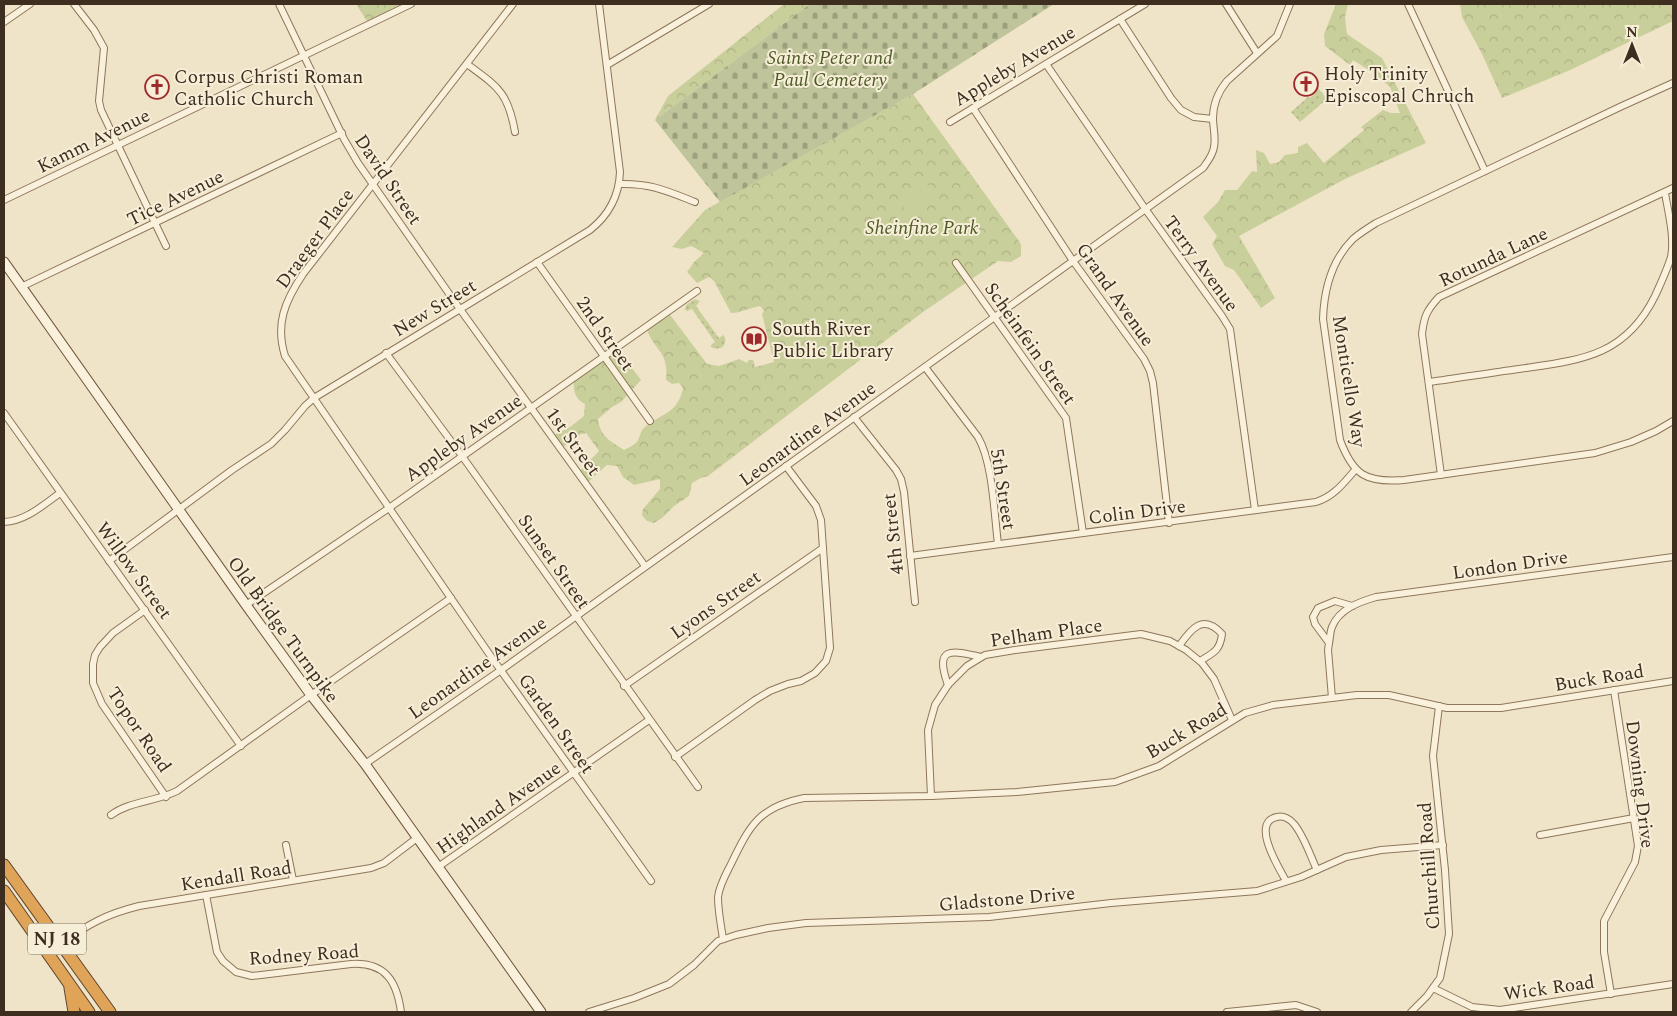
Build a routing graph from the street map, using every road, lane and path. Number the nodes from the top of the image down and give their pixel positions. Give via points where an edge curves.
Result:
1 (30, 4) edge
2 (74, 4) edge
3 (279, 4) edge
4 (411, 4) edge
5 (513, 4) edge
6 (599, 4) edge
7 (709, 4) edge
8 (1146, 4) edge
9 (1226, 4) edge
10 (1290, 4) edge
11 (1408, 4) edge
12 (1120, 19) junction
13 (4, 22) edge
14 (1257, 53) junction
15 (304, 55) junction
16 (467, 64) junction
17 (1046, 64) junction
18 (607, 65) junction
19 (1673, 83) edge
20 (973, 108) junction
21 (1213, 119) junction
22 (950, 122) dead end
23 (515, 132) dead end
24 (342, 133) junction
25 (117, 145) junction
26 (1485, 172) junction
27 (373, 184) junction
28 (619, 184) junction
29 (1673, 188) edge
30 (1665, 193) junction
31 (4, 200) edge
32 (695, 202) dead end
33 (1146, 210) junction
34 (155, 223) junction
35 (166, 246) dead end
36 (1073, 261) junction
37 (4, 262) edge
38 (537, 262) junction
39 (956, 263) dead end
40 (21, 287) junction
41 (697, 291) dead end
42 (460, 309) junction
43 (995, 317) junction
44 (386, 353) junction
45 (604, 356) junction
46 (925, 366) junction
47 (1429, 382) junction
48 (314, 398) junction
49 (531, 407) junction
50 (4, 413) edge
51 (854, 417) junction
52 (650, 421) dead end
53 (1673, 421) edge
54 (462, 456) junction
55 (786, 466) junction
56 (1355, 470) junction
57 (1441, 475) junction
58 (60, 493) junction
59 (389, 508) junction
60 (179, 509) junction
61 (1255, 510) junction
62 (4, 522) edge
63 (1169, 523) junction
64 (1083, 533) junction
65 (998, 544) junction
66 (823, 548) junction
67 (910, 556) junction
68 (1673, 557) edge
69 (109, 561) junction
70 (645, 566) junction
71 (451, 598) junction
72 (915, 602) dead end
73 (246, 605) junction
74 (1352, 606) junction
75 (145, 610) junction
76 (575, 616) junction
77 (1329, 643) junction
78 (1179, 646) junction
79 (981, 657) junction
80 (1200, 661) junction
81 (501, 670) junction
82 (1673, 681) edge
83 (948, 685) junction
84 (624, 686) junction
85 (1614, 690) junction
86 (310, 695) junction
87 (1332, 698) junction
88 (1438, 706) junction
89 (649, 720) junction
90 (1232, 720) junction
91 (241, 746) junction
92 (675, 757) junction
93 (365, 764) junction
94 (574, 773) junction
95 (698, 788) dead end
96 (931, 796) junction
97 (166, 797) junction
98 (111, 815) dead end
99 (1634, 818) junction
100 (1540, 835) dead end
101 (417, 838) junction
102 (286, 844) dead end
103 (1443, 845) junction
104 (4, 865) edge
105 (438, 867) junction
106 (1317, 870) junction
107 (293, 880) junction
108 (651, 881) dead end
109 (1286, 881) junction
110 (4, 891) edge
111 (206, 895) junction
112 (723, 939) junction
113 (62, 945) junction
114 (69, 984) junction
115 (1673, 984) edge
116 (1433, 988) junction
117 (1611, 994) junction
118 (74, 1012) edge
119 (89, 1012) edge
120 (110, 1012) edge
121 (401, 1012) edge
122 (541, 1012) edge
123 (589, 1012) edge
124 (1227, 1012) edge
125 (1317, 1012) edge
126 (1411, 1012) edge

1 - 13 street
2 - 25 street via 104,48 99,101
3 - 15 street, David Street
4 - 15 street, Kamm Avenue
5 - 16 street, Draeger Place
6 - 18 street, New Street
7 - 18 street
8 - 12 street, Appleby Avenue
9 - 14 street
10 - 14 street, Leonardine Avenue via 1277,36
11 - 26 street
12 - 17 street, Appleby Avenue
12 - 21 street via 1181,110 1194,117
14 - 21 street, Leonardine Avenue via 1220,89
15 - 24 street, David Street
15 - 25 street, Kamm Avenue
16 - 23 street via 496,85 508,102
16 - 27 street, Draeger Place
17 - 20 street, Appleby Avenue
17 - 33 street, Terry Avenue
18 - 28 street, New Street via 620,164
19 - 26 street, Monticello Way
20 - 22 street, Appleby Avenue
20 - 36 street, Grand Avenue
21 - 33 street, Leonardine Avenue via 1214,147 1203,168
24 - 27 street, David Street
24 - 34 street, Tice Avenue
25 - 31 street, Kamm Avenue
25 - 34 street
26 - 56 street, Monticello Way via 1376,223 1353,239 1333,267 1326,284 1323,319 1340,440
27 - 42 street, David Street
27 - 48 street, Draeger Place via 303,274 290,293 283,314 285,356
28 - 32 street via 650,185
28 - 38 street, New Street via 611,208 599,223
29 - 30 street, Rotunda Lane
30 - 47 street, Rotunda Lane via 1439,297 1423,319
30 - 47 street via 1671,255 1646,313 1625,337 1601,352 1575,361
33 - 36 street, Leonardine Avenue
33 - 61 street, Terry Avenue via 1230,329
34 - 35 street
34 - 40 street, Tice Avenue
36 - 43 street, Leonardine Avenue
36 - 63 street, Grand Avenue via 1150,372
37 - 40 street, Old Bridge Turnpike
38 - 42 street, New Street
38 - 45 street, 2nd Street
39 - 43 street, Scheinfein Street
40 - 60 street, Old Bridge Turnpike
41 - 45 street, Appleby Avenue
42 - 44 street, New Street
42 - 49 street, 1st Street
43 - 46 street, Leonardine Avenue
43 - 64 street, Scheinfein Street via 1066,418
44 - 48 street, New Street
44 - 54 street, Sunset Street
45 - 49 street, Appleby Avenue
45 - 52 street, 2nd Street
46 - 51 street, Leonardine Avenue
46 - 65 street, 5th Street via 983,446 988,462
47 - 57 street, Rotunda Lane
48 - 59 street, Draeger Place
48 - 60 street, New Street via 271,444
49 - 54 street, Appleby Avenue
49 - 70 street, 1st Street
50 - 58 street, Willow Street
51 - 55 street, Leonardine Avenue
51 - 67 street, 4th Street via 901,479
53 - 57 street, Monticello Way via 1631,442 1595,453
54 - 59 street, Appleby Avenue
54 - 76 street, Sunset Street
55 - 66 street via 816,506 822,520
55 - 70 street, Leonardine Avenue
56 - 57 street, Monticello Way via 1370,478 1386,481
56 - 61 street, Colin Drive via 1326,499
58 - 62 street via 28,515
58 - 69 street, Willow Street
59 - 71 street, Garden Street
59 - 73 street, Appleby Avenue
60 - 69 street, New Street
60 - 73 street, Old Bridge Turnpike
61 - 63 street, Colin Drive
63 - 64 street, Colin Drive
64 - 65 street, Colin Drive
65 - 67 street, Colin Drive
66 - 84 street, Lyons Street
66 - 92 street via 830,648 826,661 802,681 770,691
67 - 72 street, 4th Street
68 - 74 street, London Drive via 1376,597
69 - 75 street, Willow Street
70 - 76 street, Leonardine Avenue
71 - 81 street, Garden Street
71 - 86 street
73 - 86 street, Old Bridge Turnpike
74 - 77 street, London Drive via 1332,627
74 - 77 street, London Drive via 1334,601 1318,608 1313,617 1315,624
75 - 91 street, Willow Street
75 - 97 street, Topor Road via 113,633 100,647 93,664 93,683 107,712
76 - 81 street, Leonardine Avenue
76 - 84 street, Sunset Street
77 - 87 street, London Drive
78 - 79 street, Pelham Place via 1142,634
78 - 80 street, Pelham Place
78 - 80 street via 1191,630 1202,623 1217,628 1222,634 1216,652
79 - 83 street, Pelham Place
79 - 83 street via 958,652 946,655 943,669
80 - 90 street, Pelham Place via 1214,679
81 - 93 street, Leonardine Avenue
81 - 94 street, Garden Street
82 - 85 street, Buck Road
83 - 96 street, Pelham Place via 935,705 928,730
84 - 89 street, Sunset Street
85 - 88 street, Buck Road via 1501,708
85 - 99 street, Downing Drive
86 - 91 street
86 - 93 street, Old Bridge Turnpike
87 - 88 street, Buck Road via 1389,695
87 - 90 street, Buck Road via 1273,705
88 - 103 street, Churchill Road via 1433,756
89 - 92 street, Sunset Street
89 - 94 street, Highland Avenue
90 - 96 street, Buck Road via 1159,766 1114,782 1018,792
91 - 97 street
92 - 95 street, Sunset Street
93 - 101 street, Old Bridge Turnpike
94 - 105 street, Highland Avenue
94 - 108 street, Garden Street
96 - 112 street, Buck Road via 804,798 776,806 760,817 745,834 725,877 718,895
97 - 98 street via 126,806
99 - 100 street
99 - 117 street, Downing Drive via 1638,846 1635,862 1604,921 1604,952
101 - 105 street, Old Bridge Turnpike
101 - 107 street, Kendall Road via 384,864
102 - 107 street
103 - 106 street, Gladstone Drive via 1381,850 1346,857
103 - 116 street, Churchill Road via 1449,934 1440,978
104 - 113 highway, NJ 18
105 - 122 street, Old Bridge Turnpike
106 - 109 street, Gladstone Drive
106 - 109 street via 1294,823 1282,816 1274,817 1265,828 1267,841
107 - 111 street, Kendall Road
109 - 112 street, Gladstone Drive via 1257,891 989,917 806,923
110 - 114 highway, NJ 18
111 - 113 street, Kendall Road via 120,911 92,923
111 - 121 street, Rodney Road via 217,952 236,972 252,976 352,964 368,965 383,972 394,985
112 - 123 street, Gladstone Drive via 669,984
113 - 120 highway, NJ 18
114 - 118 highway
114 - 119 highway, NJ 18
115 - 117 street, Wick Road
116 - 117 street, Wick Road via 1472,1007 1500,1010
116 - 126 street, Churchill Road
124 - 125 street via 1296,1005

